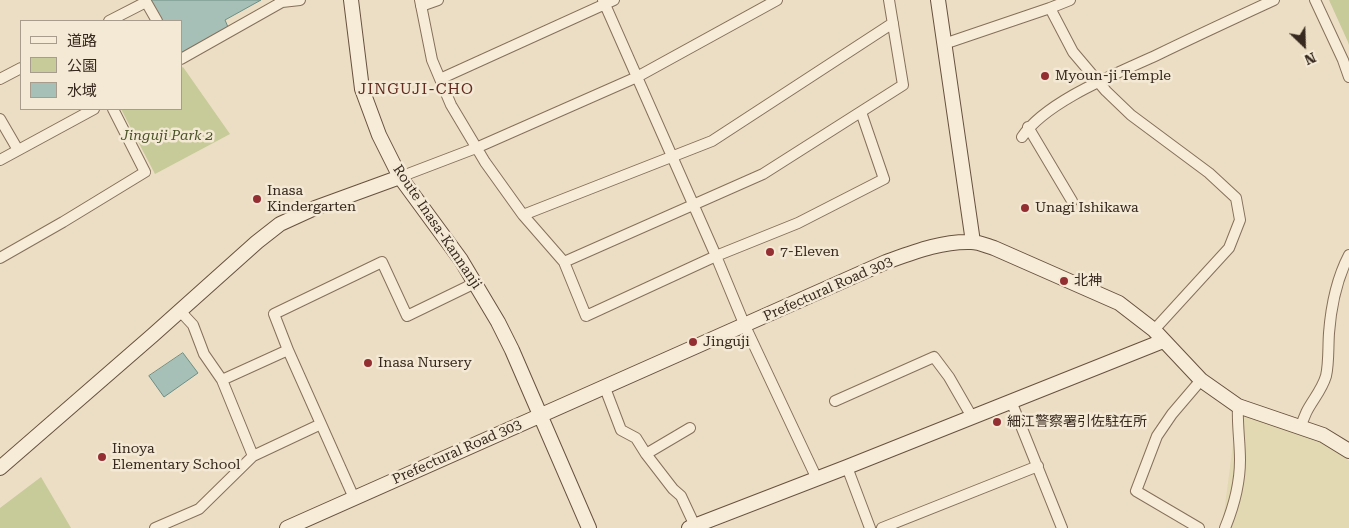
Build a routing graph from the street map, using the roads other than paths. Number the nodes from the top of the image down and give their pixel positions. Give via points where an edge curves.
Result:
1 (300, 0) edge
2 (350, 0) edge
3 (438, 0) edge
4 (777, 0) edge
5 (889, 0) edge
6 (938, 0) edge
7 (1070, 0) edge
8 (1274, 0) edge
9 (1315, 0) edge
10 (145, 1) edge
11 (607, 1) edge
12 (421, 3) edge
13 (1050, 8) junction
14 (111, 20) edge
15 (156, 20) edge
16 (893, 23) junction
17 (944, 44) junction
18 (182, 58) edge
19 (20, 69) edge
20 (637, 77) junction
21 (1349, 77) edge
22 (0, 79) edge
23 (440, 80) junction
24 (1098, 82) junction
25 (92, 110) edge
26 (114, 110) edge
27 (861, 112) junction
28 (0, 119) edge
29 (1028, 127) junction
30 (1022, 137) dead end
31 (476, 148) junction
32 (18, 150) junction
33 (673, 157) junction
34 (0, 160) edge
35 (400, 177) junction
36 (1072, 201) dead end
37 (693, 204) junction
38 (523, 215) junction
39 (973, 242) junction
40 (1349, 255) edge
41 (716, 256) junction
42 (0, 258) edge
43 (564, 262) junction
44 (475, 283) junction
45 (180, 311) junction
46 (745, 326) junction
47 (1159, 335) junction
48 (288, 350) junction
49 (222, 380) junction
50 (1201, 380) junction
51 (604, 388) junction
52 (835, 401) dead end
53 (1011, 401) junction
54 (1238, 406) junction
55 (541, 416) junction
56 (972, 417) junction
57 (321, 424) junction
58 (690, 428) dead end
59 (1301, 428) junction
60 (1349, 451) edge
61 (646, 454) junction
62 (253, 456) junction
63 (1038, 466) junction
64 (847, 467) junction
65 (0, 468) edge
66 (817, 478) junction
67 (354, 498) junction
68 (692, 527) edge
69 (155, 528) edge
70 (287, 528) edge
71 (589, 528) edge
72 (870, 528) edge
73 (882, 528) edge
74 (1062, 528) edge
75 (1199, 528) edge
76 (1226, 528) edge

1 - 18 street via 282,2
2 - 35 main road, Route Inasa-Kannanji via 362,89 379,135
3 - 12 street
4 - 20 street
5 - 16 street
6 - 17 main road
7 - 13 street
8 - 24 street
9 - 21 street
10 - 14 street
10 - 15 street
11 - 20 street
11 - 23 street
12 - 23 street via 432,60
13 - 17 street
13 - 24 street via 1073,52
16 - 27 street via 903,85
16 - 33 street via 712,141
17 - 39 main road
19 - 22 street
20 - 31 street
20 - 33 street
23 - 31 street
24 - 29 street via 1051,109
24 - 47 street via 1130,115 1209,172 1236,198 1240,220 1228,248
25 - 32 street
26 - 42 street via 145,172
27 - 37 street via 763,174
27 - 41 street via 884,178 798,222
28 - 32 street
29 - 30 street
29 - 36 street
31 - 35 street
31 - 38 street
32 - 34 street
33 - 37 street
33 - 38 street
35 - 44 main road, Route Inasa-Kannanji via 462,260
35 - 45 main road via 280,224
37 - 41 street
37 - 43 street
38 - 43 street
39 - 46 main road, Prefectural Road 303 via 943,244 886,262
39 - 47 main road, Prefectural Road 303 via 994,248 1119,303
40 - 59 street via 1340,275 1329,330 1326,375 1303,415
41 - 43 street via 586,316
41 - 46 street
44 - 48 street via 407,316 382,262 274,314
44 - 55 main road, Route Inasa-Kannanji via 498,322
45 - 49 street via 193,325 204,354
45 - 65 main road
46 - 51 main road, Prefectural Road 303
46 - 66 street
47 - 50 main road, Prefectural Road 303
47 - 53 main road
48 - 49 street
48 - 57 street
49 - 62 street
50 - 54 main road, Prefectural Road 303
50 - 75 street via 1158,436 1136,491
51 - 55 main road, Prefectural Road 303
51 - 61 street via 621,430 636,438
52 - 56 street via 934,357
53 - 56 main road
53 - 63 street
54 - 59 main road, Prefectural Road 303
54 - 76 street via 1238,485
55 - 67 main road, Prefectural Road 303
55 - 71 main road, Route Inasa-Kannanji
56 - 64 main road
57 - 62 street
57 - 67 street
58 - 61 street
59 - 60 main road, Prefectural Road 303
61 - 68 street via 681,496
62 - 69 street via 199,509
63 - 73 street
63 - 74 street
64 - 66 main road
64 - 72 street
66 - 68 main road
67 - 70 main road, Prefectural Road 303

